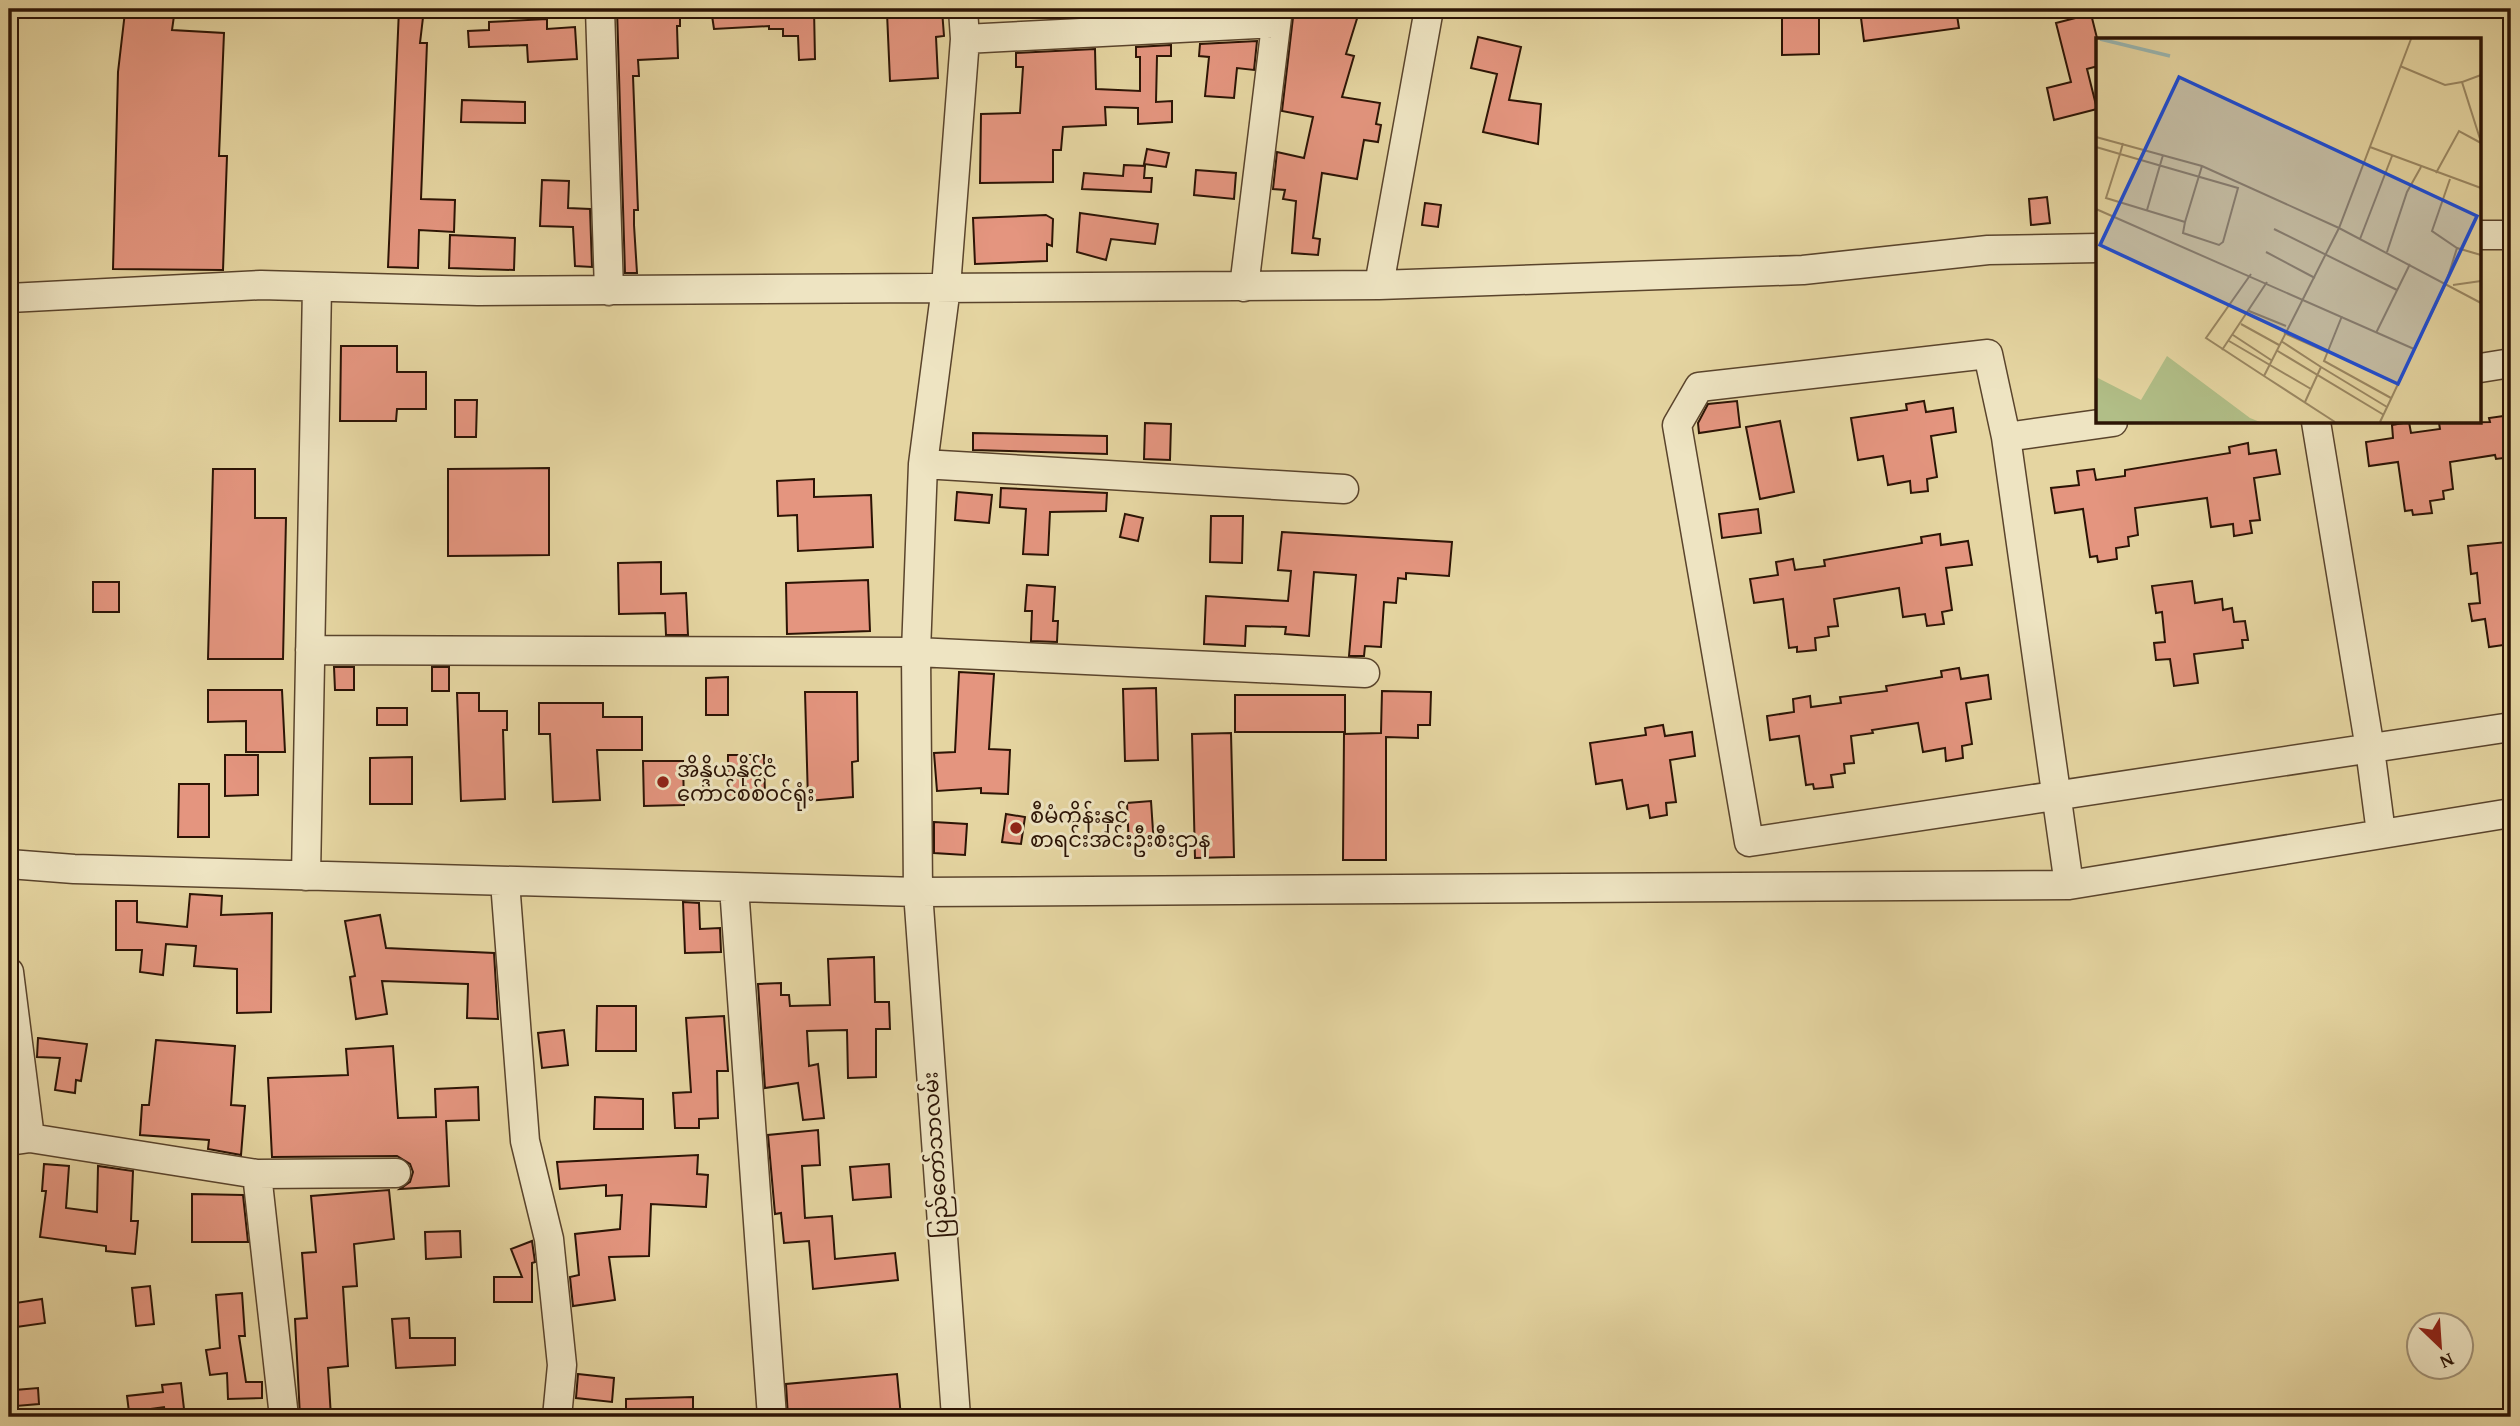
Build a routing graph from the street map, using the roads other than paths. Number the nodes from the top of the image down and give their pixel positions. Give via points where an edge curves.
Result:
1 (600, 9) edge
2 (964, 9) edge
3 (1429, 9) edge
4 (1277, 16) edge
5 (965, 39) junction
6 (2482, 235) edge
7 (2511, 235) edge
8 (2096, 248) edge
9 (1379, 285) junction
10 (317, 287) junction
11 (946, 287) junction
12 (1244, 287) junction
13 (609, 291) junction
14 (9, 298) edge
15 (2511, 363) edge
16 (2482, 368) edge
17 (2100, 424) edge
18 (2316, 424) edge
19 (2006, 438) junction
20 (923, 464) junction
21 (1344, 489) dead end
22 (310, 650) junction
23 (916, 652) junction
24 (1365, 673) dead end
25 (2511, 727) edge
26 (2370, 748) junction
27 (2057, 796) junction
28 (2511, 813) edge
29 (2381, 833) junction
30 (9, 864) edge
31 (306, 876) junction
32 (505, 882) junction
33 (2069, 885) junction
34 (734, 887) junction
35 (918, 892) junction
36 (9, 972) edge
37 (20, 1140) edge
38 (396, 1173) dead end
39 (257, 1174) junction
40 (284, 1417) edge
41 (557, 1417) edge
42 (772, 1417) edge
43 (956, 1417) edge

1 - 13 street
2 - 5 street, ပြည်တော်သာလမ်း
3 - 9 street
4 - 5 street
4 - 12 street
5 - 11 street, ပြည်တော်သာလမ်း
6 - 7 street
8 - 9 street via 1988,250 1803,270
9 - 12 street
10 - 13 street
10 - 14 street via 261,285
10 - 22 street
11 - 12 street
11 - 13 street
11 - 20 street, ပြည်တော်သာလမ်း
15 - 16 street
17 - 19 street
18 - 26 street
19 - 27 street
19 - 27 street via 1988,355 1699,387 1677,425 1749,842
20 - 21 street
20 - 23 street, ပြည်တော်သာလမ်း
22 - 23 street
22 - 31 street
23 - 24 street
23 - 35 street, ပြည်တော်သာလမ်း
25 - 26 street
26 - 27 street
26 - 29 street
27 - 33 street
28 - 29 street
29 - 33 street
30 - 31 street
31 - 32 street
32 - 34 street
32 - 41 street via 525,1141 549,1239 562,1365
33 - 35 street
34 - 35 street
34 - 42 street
35 - 43 street, ပြည်တော်သာလမ်း
36 - 37 street
37 - 39 street
38 - 39 street
39 - 40 street

